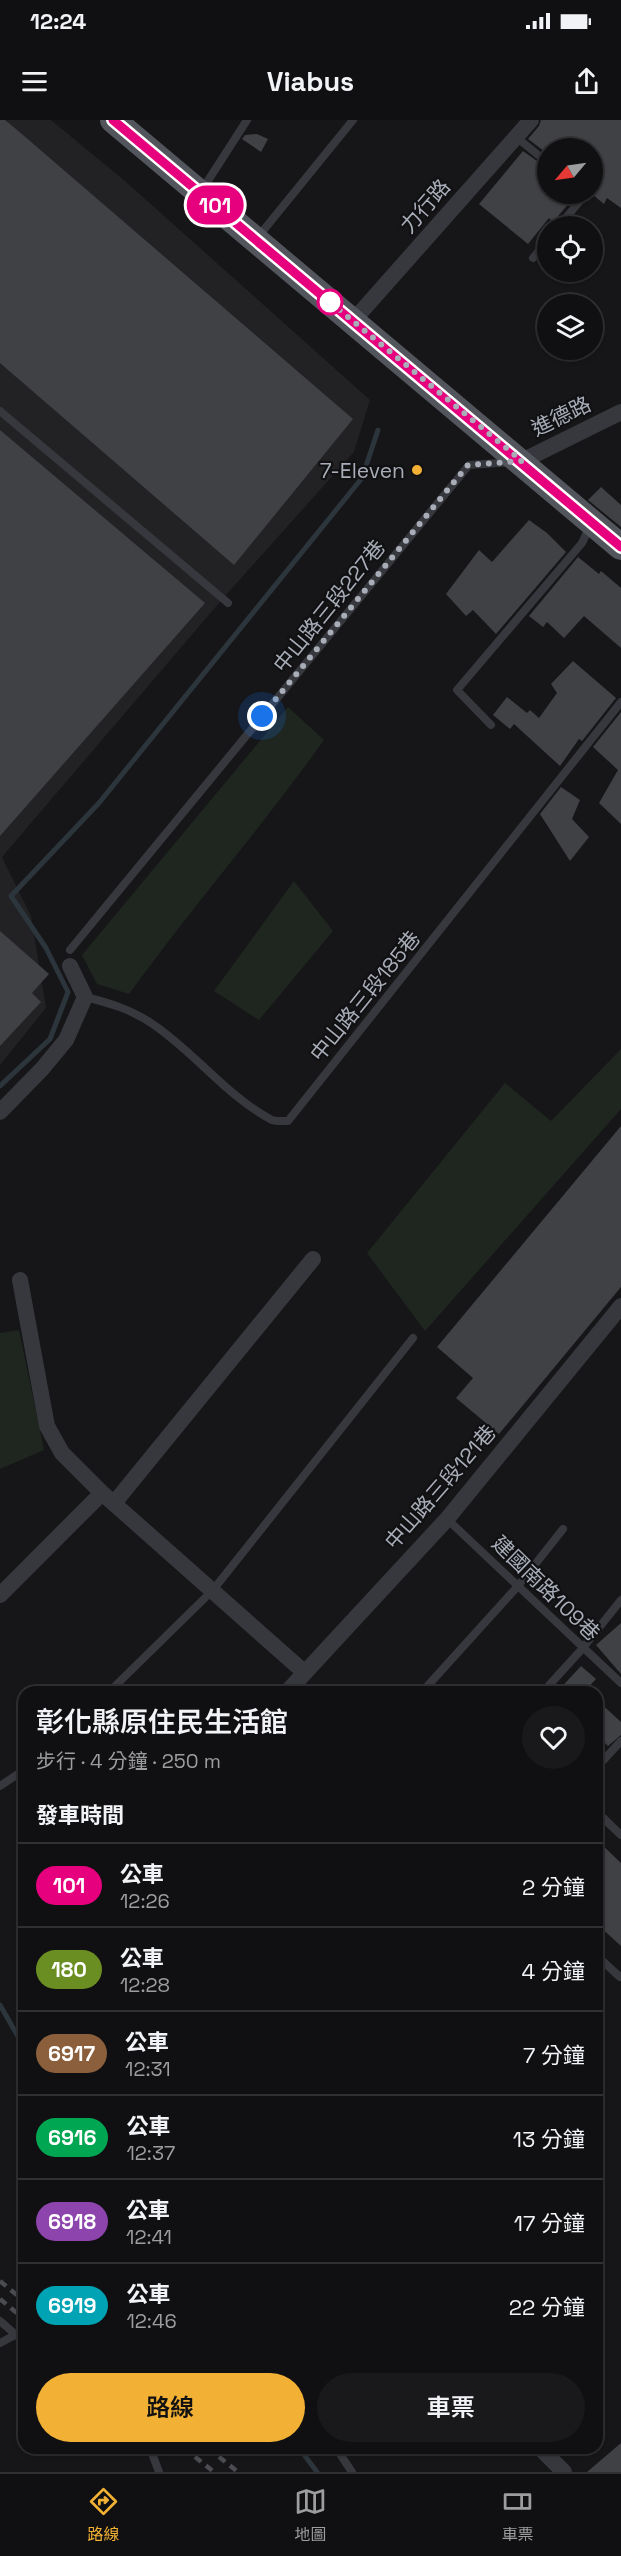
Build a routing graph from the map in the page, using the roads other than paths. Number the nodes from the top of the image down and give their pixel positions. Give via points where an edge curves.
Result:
1 (113, 120) edge
2 (247, 120) edge
3 (353, 120) edge
4 (531, 120) edge
5 (516, 137) junction
6 (537, 155) edge
7 (200, 193) junction
8 (577, 204) edge
9 (567, 216) edge
10 (256, 240) junction
11 (537, 253) edge
12 (533, 258) dead end
13 (353, 321) junction
14 (0, 411) edge
15 (621, 412) edge
16 (522, 461) junction
17 (592, 522) junction
18 (621, 547) edge
19 (228, 603) dead end
20 (621, 702) edge
21 (491, 725) dead end
22 (70, 958) joint
23 (85, 997) junction
24 (0, 1112) edge
25 (314, 1259) dead end
26 (20, 1280) dead end
27 (621, 1306) edge
28 (413, 1338) dead end
29 (108, 1497) junction
30 (447, 1519) junction
31 (563, 1529) dead end
32 (518, 1586) junction
33 (213, 1590) junction
34 (0, 1595) edge
35 (621, 1600) edge
36 (582, 1649) junction
37 (304, 1672) junction
38 (621, 1683) edge
39 (115, 1686) edge
40 (291, 1686) edge
41 (427, 1686) edge
42 (548, 1686) edge
43 (621, 1741) edge
44 (603, 1760) edge
45 (18, 1774) edge
46 (0, 1786) edge
47 (603, 1818) edge
48 (621, 1835) edge
49 (603, 1961) edge
50 (620, 1977) edge
51 (0, 2321) edge
52 (15, 2335) junction
53 (18, 2337) edge
54 (0, 2343) edge
55 (152, 2454) edge
56 (340, 2454) edge
57 (546, 2454) edge
58 (159, 2472) edge
59 (352, 2472) edge
60 (564, 2472) edge

1 - 7 main road
2 - 7 lane
3 - 10 lane
4 - 5 street, 力行路
5 - 6 lane
5 - 13 street, 力行路
7 - 10 main road
8 - 9 lane
10 - 13 main road
11 - 12 lane
13 - 16 main road
14 - 19 lane
15 - 16 street, 進德路
16 - 17 main road
16 - 22 lane, 中山路三段227巷 via 468,465
17 - 18 main road
17 - 21 lane via 582,543 457,690
20 - 23 lane, 中山路三段185巷 via 288,1121 272,1120 230,1090 153,1024 115,1004
22 - 23 street
23 - 24 street via 66,1040
25 - 29 street
26 - 29 street via 47,1426 62,1453
27 - 30 street, 中山路三段121巷
28 - 33 lane
29 - 33 street
29 - 34 street
30 - 32 lane, 建國南路109巷
30 - 37 street, 中山路三段121巷
31 - 32 lane
32 - 36 lane, 建國南路109巷
32 - 41 lane
33 - 37 street
33 - 39 lane
35 - 36 lane
36 - 38 lane, 建國南路109巷
36 - 42 lane
37 - 40 street, 中山路三段121巷
43 - 44 lane
45 - 46 lane
47 - 48 lane
49 - 50 lane
51 - 52 lane
52 - 53 lane
52 - 54 lane
55 - 58 lane
56 - 59 lane
57 - 60 street

